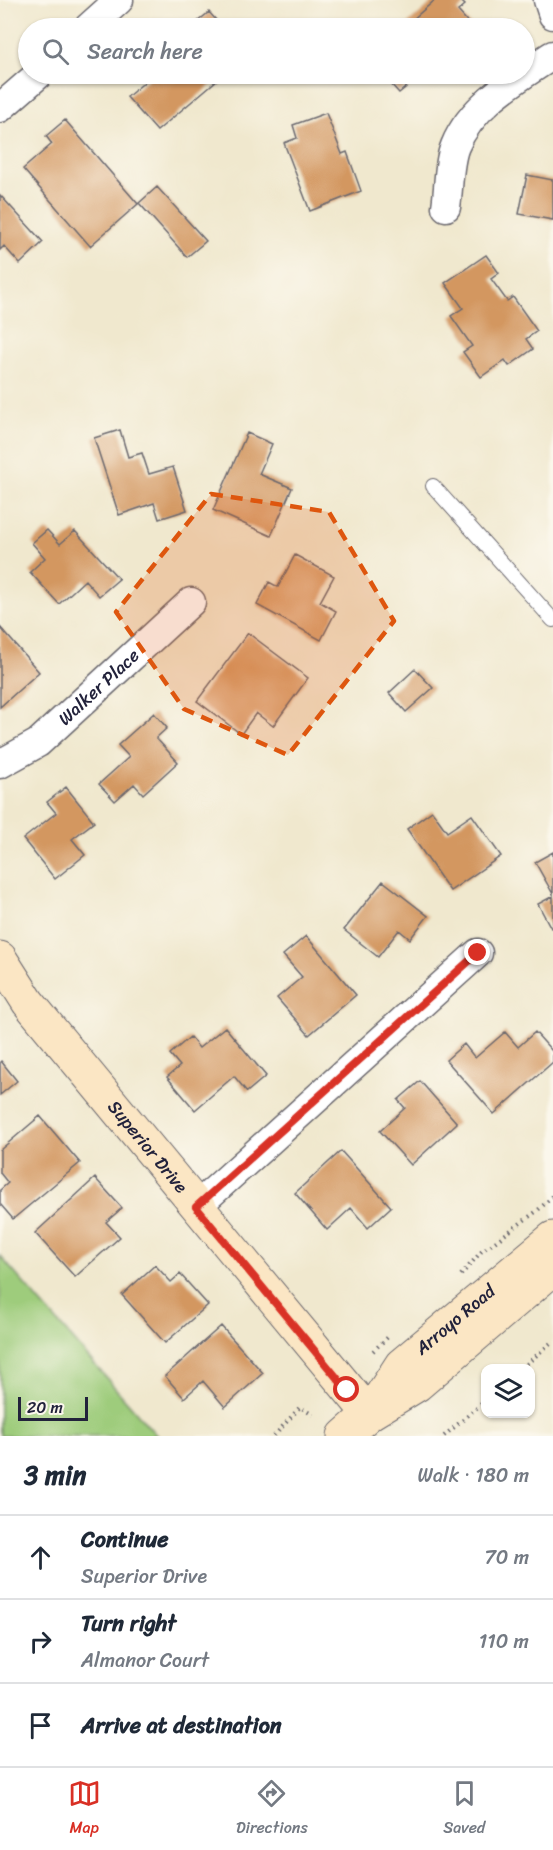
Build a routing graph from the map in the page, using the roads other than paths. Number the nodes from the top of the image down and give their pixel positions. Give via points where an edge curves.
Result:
1 (119, 0) edge
2 (548, 0) edge
3 (553, 15) edge
4 (99, 18) edge
5 (553, 55) edge
6 (535, 67) edge
7 (28, 84) edge
8 (509, 84) edge
9 (0, 108) edge
10 (446, 207) dead end
11 (433, 486) dead end
12 (191, 602) dead end
13 (553, 620) edge
14 (0, 764) edge
15 (478, 953) dead end
16 (0, 958) edge
17 (196, 1207) junction
18 (553, 1238) edge
19 (553, 1269) edge
20 (369, 1414) junction
21 (344, 1436) edge

1 - 4 street
2 - 3 street
5 - 6 street
7 - 9 street
8 - 10 street via 478,110 454,147
11 - 13 lane
12 - 14 street, Walker Place via 38,743
15 - 17 street
16 - 17 street, Superior Drive via 28,1002
17 - 20 street, Superior Drive
18 - 20 street, Arroyo Road via 401,1365
19 - 20 street, Arroyo Road via 417,1385
20 - 21 street, Arroyo Road

